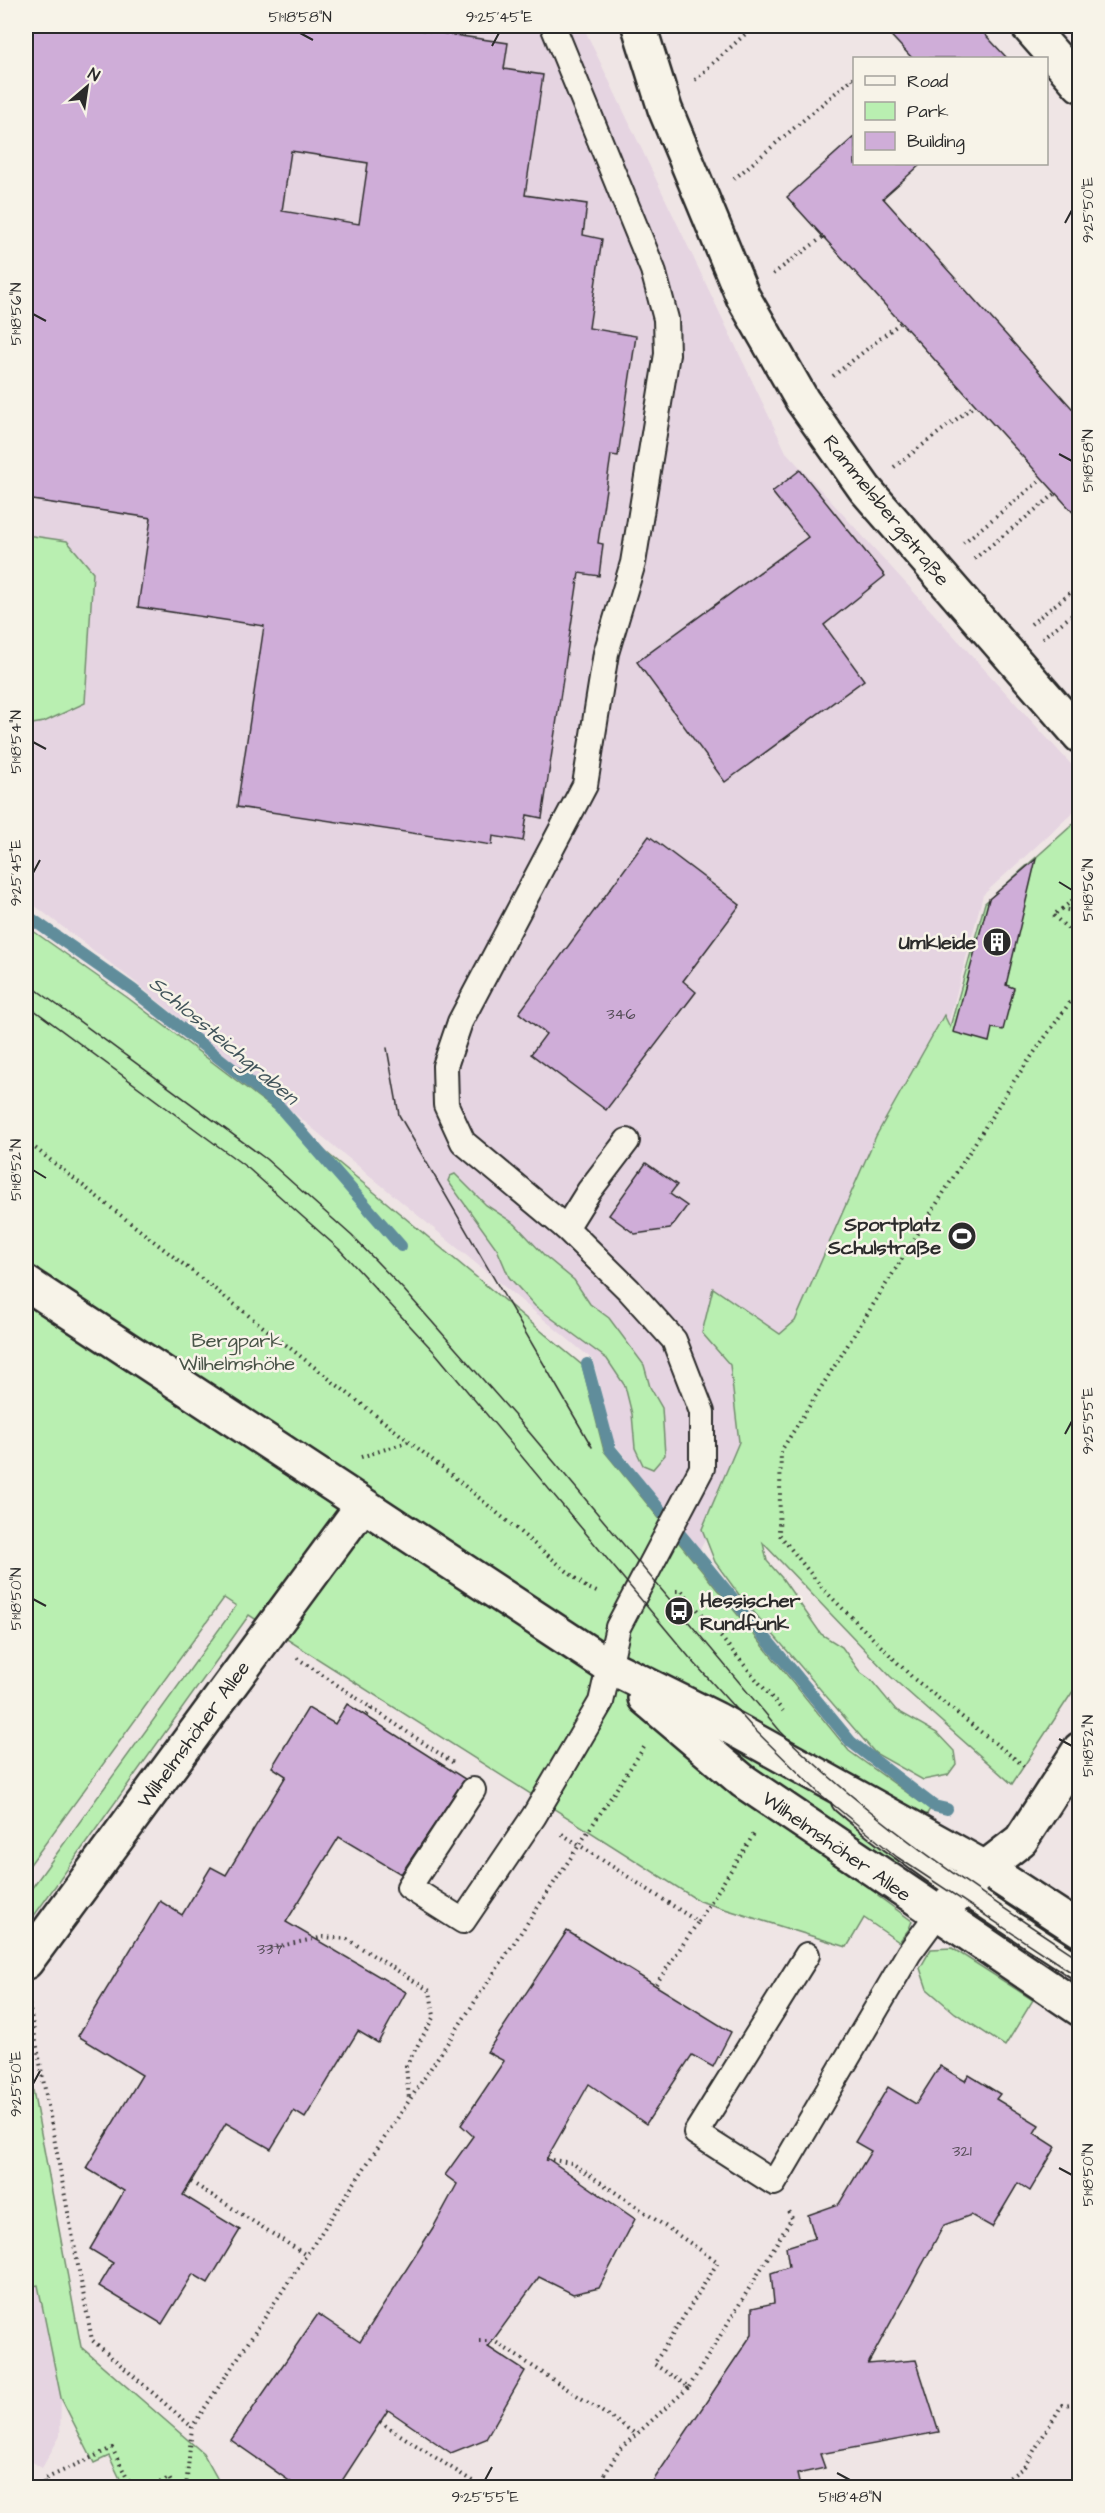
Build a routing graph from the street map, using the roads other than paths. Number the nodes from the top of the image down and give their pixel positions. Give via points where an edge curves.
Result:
1 (553, 26) edge
2 (639, 26) edge
3 (1028, 26) edge
4 (1067, 59) edge
5 (1080, 85) edge
6 (1080, 736) edge
7 (627, 1141) dead end
8 (566, 1228) junction
9 (26, 1283) edge
10 (362, 1506) junction
11 (607, 1665) junction
12 (1080, 1749) edge
13 (805, 1768) junction
14 (473, 1790) dead end
15 (985, 1868) junction
16 (962, 1891) junction
17 (937, 1915) junction
18 (1080, 1930) edge
19 (807, 1955) dead end
20 (1080, 1968) edge
21 (26, 1978) edge
22 (1080, 2009) edge

1 - 8 lane via 653,270 666,319 667,354 633,563 606,653 585,784 469,1003 445,1066 446,1105 463,1142
2 - 6 main road, Rammelsbergstraße via 665,109 742,297 802,400 865,489
3 - 4 main road
4 - 5 main road
7 - 8 lane
8 - 11 lane via 630,1290 674,1340 702,1412 702,1468 618,1627
9 - 10 main road, Wilhelmshöher Allee
10 - 11 main road, Wilhelmshöher Allee
10 - 21 main road, Wilhelmshöher Allee
11 - 13 main road, Wilhelmshöher Allee
11 - 14 lane via 601,1702 534,1816 462,1921 409,1887
11 - 17 main road, Wilhelmshöher Allee via 743,1781
12 - 15 main road via 1021,1840
13 - 15 main road, Wilhelmshöher Allee
13 - 16 lane via 876,1829
15 - 16 main road
15 - 18 main road, Wilhelmshöher Allee
16 - 17 main road
16 - 20 lane
17 - 19 lane via 909,1953 774,2183 696,2133
17 - 22 main road, Wilhelmshöher Allee

